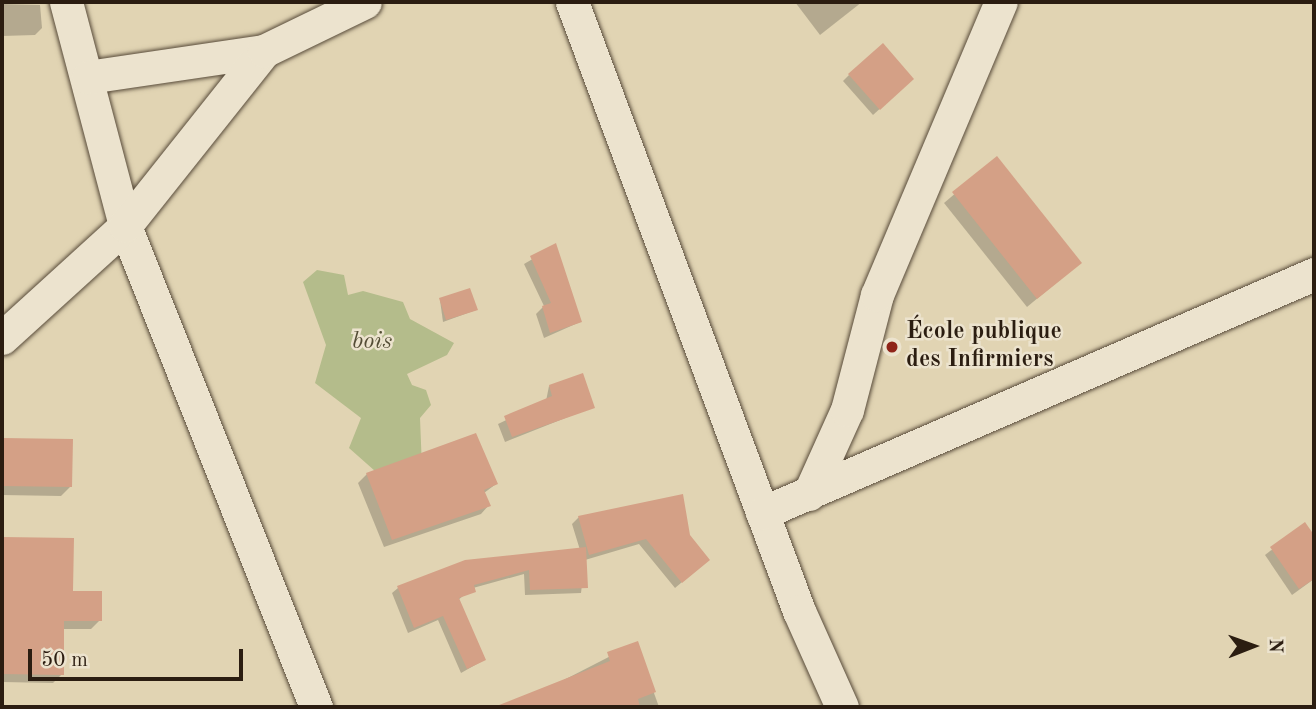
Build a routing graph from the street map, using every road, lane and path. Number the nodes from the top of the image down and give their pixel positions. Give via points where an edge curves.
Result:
1 (66, 2) edge
2 (365, 2) edge
3 (572, 2) edge
4 (1000, 2) edge
5 (264, 51) junction
6 (88, 77) junction
7 (125, 226) junction
8 (1314, 274) edge
9 (2, 338) edge
10 (809, 494) junction
11 (762, 513) junction
12 (316, 707) edge
13 (842, 707) edge

1 - 6 street
2 - 5 street
3 - 11 street
4 - 10 street via 877,295 848,410
5 - 6 street
5 - 7 street
6 - 7 street
7 - 9 street
7 - 12 street
8 - 10 street
10 - 11 street
11 - 13 street

